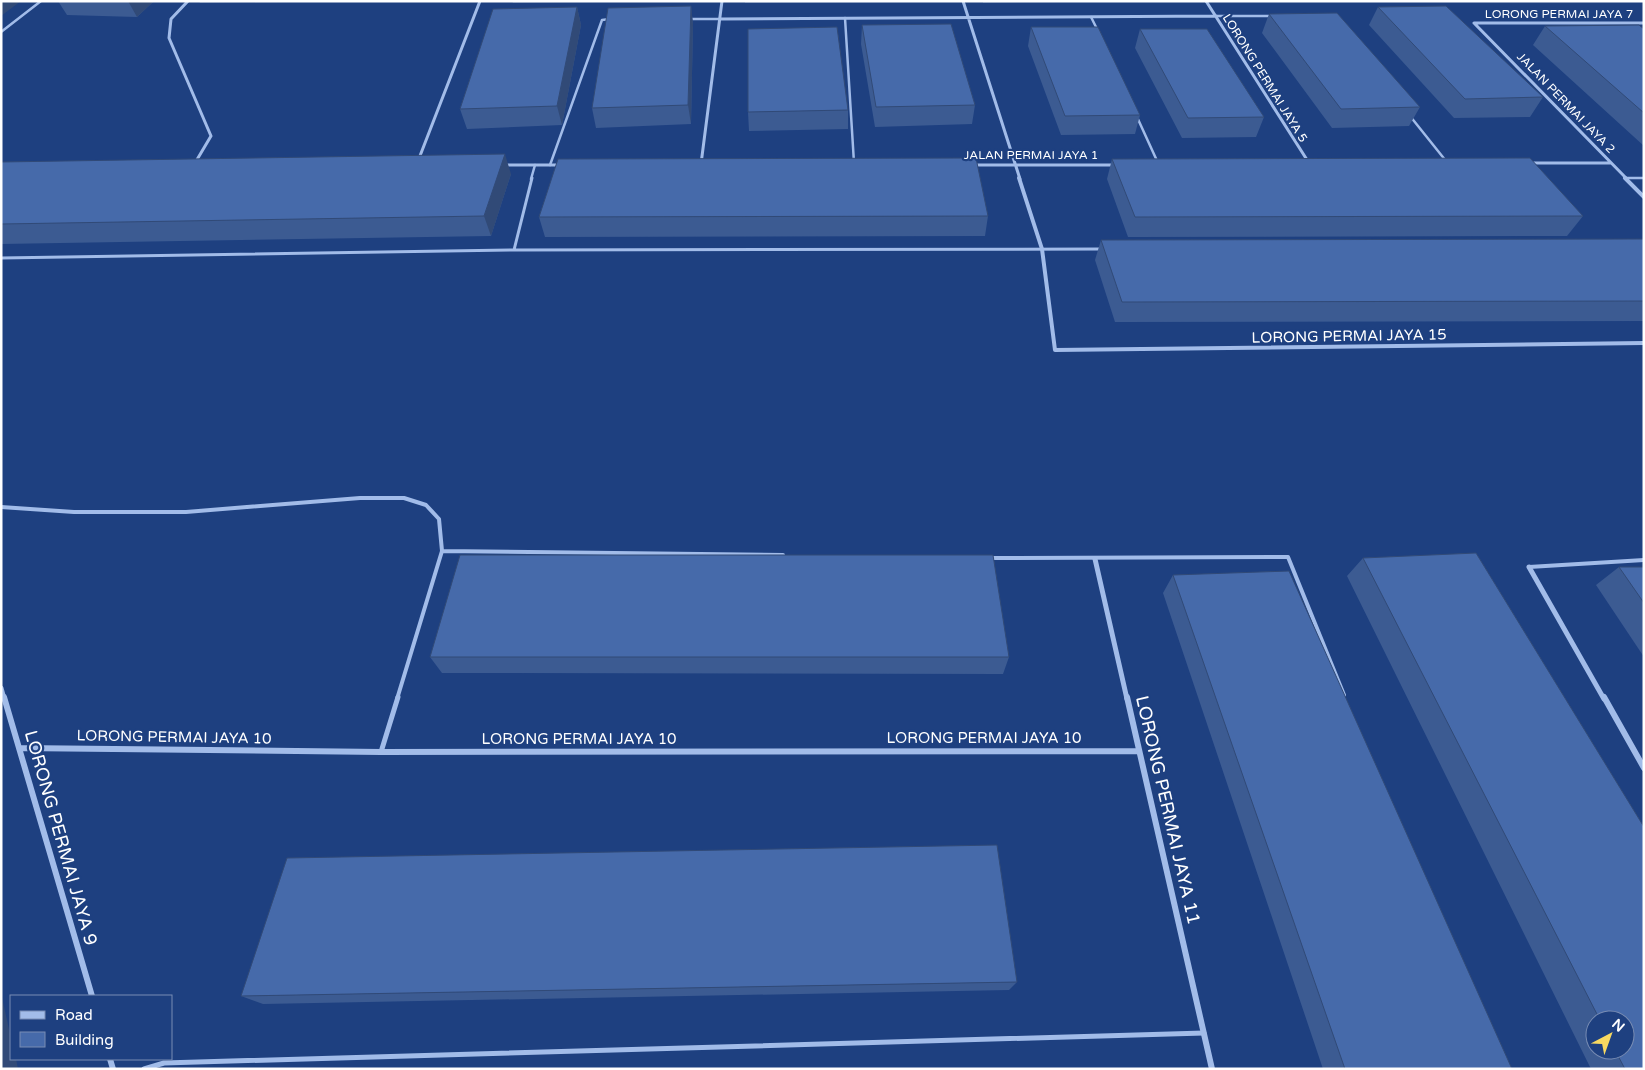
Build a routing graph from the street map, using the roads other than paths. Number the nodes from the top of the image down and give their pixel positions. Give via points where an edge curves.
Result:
1 (40, 1) edge
2 (188, 1) edge
3 (480, 1) edge
4 (722, 1) edge
5 (963, 1) edge
6 (1206, 1) edge
7 (1216, 16) junction
8 (1274, 16) edge
9 (969, 17) junction
10 (1091, 17) junction
11 (845, 18) junction
12 (681, 19) edge
13 (720, 19) junction
14 (612, 20) edge
15 (1618, 22) junction
16 (1474, 23) joint
17 (1644, 23) edge
18 (1625, 28) edge
19 (1, 32) edge
20 (1099, 34) edge
21 (1405, 109) edge
22 (1135, 113) edge
23 (1438, 163) edge
24 (1448, 163) joint
25 (1524, 163) edge
26 (1610, 163) junction
27 (1299, 164) edge
28 (1309, 164) junction
29 (1319, 164) edge
30 (426, 165) edge
31 (496, 165) edge
32 (535, 165) junction
33 (550, 165) junction
34 (569, 165) edge
35 (1120, 165) edge
36 (1150, 165) edge
37 (1159, 165) joint
38 (691, 166) edge
39 (700, 166) junction
40 (710, 166) edge
41 (854, 166) joint
42 (863, 166) edge
43 (967, 166) edge
44 (1014, 166) junction
45 (192, 169) edge
46 (1625, 178) junction
47 (1644, 178) edge
48 (1644, 197) edge
49 (1042, 249) junction
50 (1111, 249) edge
51 (514, 250) junction
52 (1, 258) edge
53 (1644, 344) edge
54 (1, 508) edge
55 (442, 551) junction
56 (788, 555) edge
57 (986, 558) edge
58 (1095, 559) junction
59 (1644, 560) edge
60 (1528, 567) joint
61 (1, 688) edge
62 (1348, 703) edge
63 (19, 748) junction
64 (1139, 751) junction
65 (381, 752) junction
66 (1644, 768) edge
67 (92, 995) edge
68 (1204, 1033) junction
69 (144, 1069) edge
70 (1212, 1069) edge

1 - 19 lane
2 - 45 street via 171,19 169,38 211,136
3 - 30 street via 416,165
4 - 13 street
5 - 9 street
6 - 7 street, LORONG PERMAI JAYA 5
7 - 8 lane
7 - 10 street
7 - 28 street, LORONG PERMAI JAYA 5
9 - 10 street
9 - 11 street
9 - 44 street
10 - 20 lane
11 - 13 street
11 - 41 lane
12 - 13 lane
13 - 39 street
14 - 33 lane via 602,20
15 - 16 street, LORONG PERMAI JAYA 7
15 - 17 street, LORONG PERMAI JAYA 7
15 - 18 lane
16 - 26 street, JALAN PERMAI JAYA 2
21 - 24 lane
22 - 37 lane
23 - 24 street
25 - 26 street
26 - 46 street, JALAN PERMAI JAYA 2
27 - 28 street
28 - 29 street
31 - 32 street
32 - 33 street
32 - 51 lane
33 - 34 street
35 - 44 street, JALAN PERMAI JAYA 1
36 - 37 street
38 - 39 street
39 - 40 street
41 - 42 street
43 - 44 street, JALAN PERMAI JAYA 1
44 - 49 street
46 - 47 lane
46 - 48 street, JALAN PERMAI JAYA 2
49 - 50 lane
49 - 51 lane
49 - 53 street, LORONG PERMAI JAYA 15 via 1055,350
51 - 52 lane
54 - 55 lane via 186,512 360,498 404,498 426,505 439,519
55 - 56 lane
55 - 65 lane
57 - 58 lane
58 - 62 lane via 1288,557
58 - 64 street, LORONG PERMAI JAYA 11
59 - 60 lane
60 - 66 street
61 - 63 street, LORONG PERMAI JAYA 9
63 - 65 street, LORONG PERMAI JAYA 10
63 - 67 street, LORONG PERMAI JAYA 9
64 - 65 street, LORONG PERMAI JAYA 10
64 - 68 street, LORONG PERMAI JAYA 11
68 - 69 lane via 164,1063
68 - 70 street, LORONG PERMAI JAYA 11

